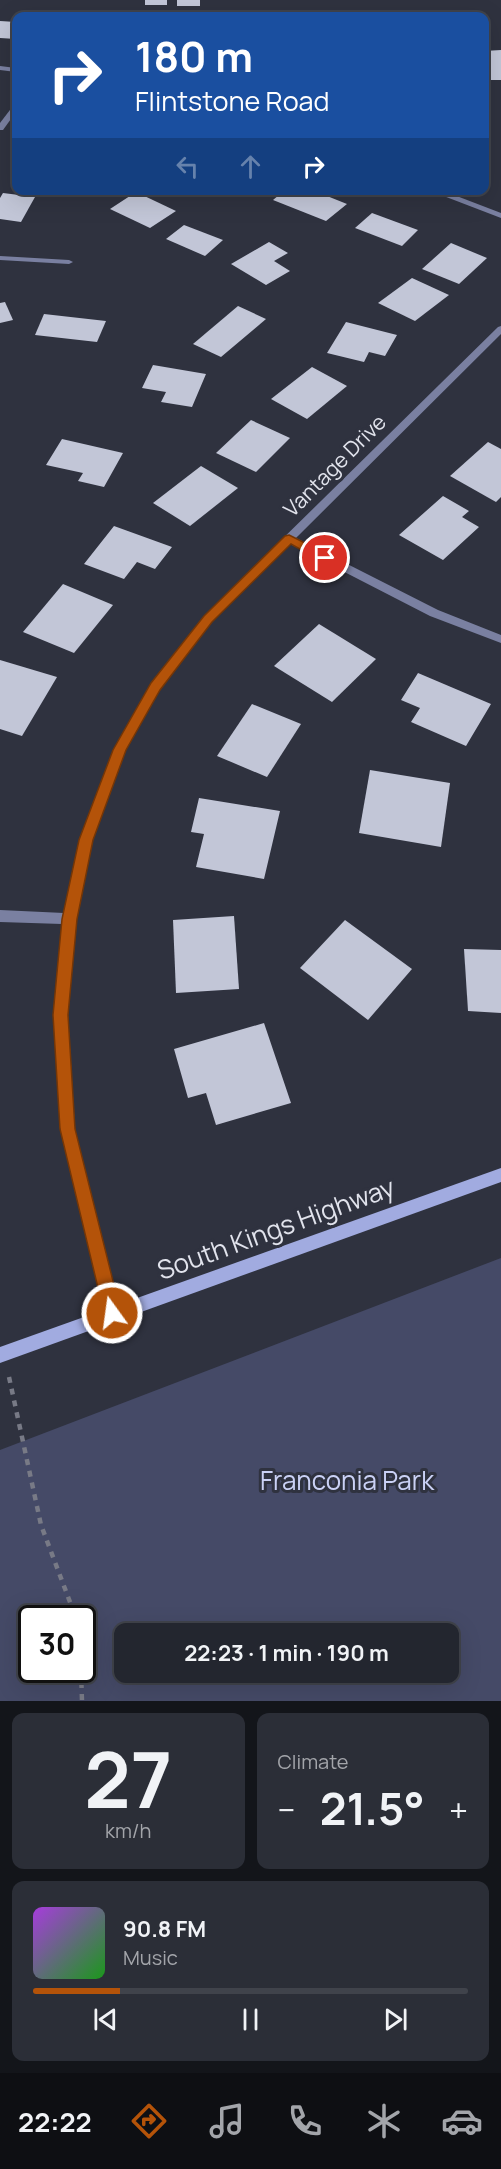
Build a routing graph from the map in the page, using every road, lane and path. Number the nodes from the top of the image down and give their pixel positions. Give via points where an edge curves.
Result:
1 (12, 113) edge
2 (0, 128) edge
3 (445, 195) edge
4 (501, 216) edge
5 (0, 258) edge
6 (69, 262) dead end
7 (501, 329) edge
8 (289, 539) junction
9 (501, 639) edge
10 (0, 916) edge
11 (69, 919) junction
12 (501, 1175) edge
13 (112, 1313) junction
14 (2, 1354) edge
15 (71, 1605) edge
16 (81, 1683) edge
17 (82, 1701) edge

1 - 2 street
3 - 4 street
5 - 6 street
7 - 8 street, Vantage Drive
8 - 9 street via 434,613
8 - 11 street, Vantage Drive via 208,619 155,687 131,727 86,840
10 - 11 street
11 - 13 street, Vantage Drive via 61,1015 68,1129
12 - 13 main road, South Kings Highway
13 - 14 main road, South Kings Highway
14 - 15 path via 41,1525
16 - 17 path

